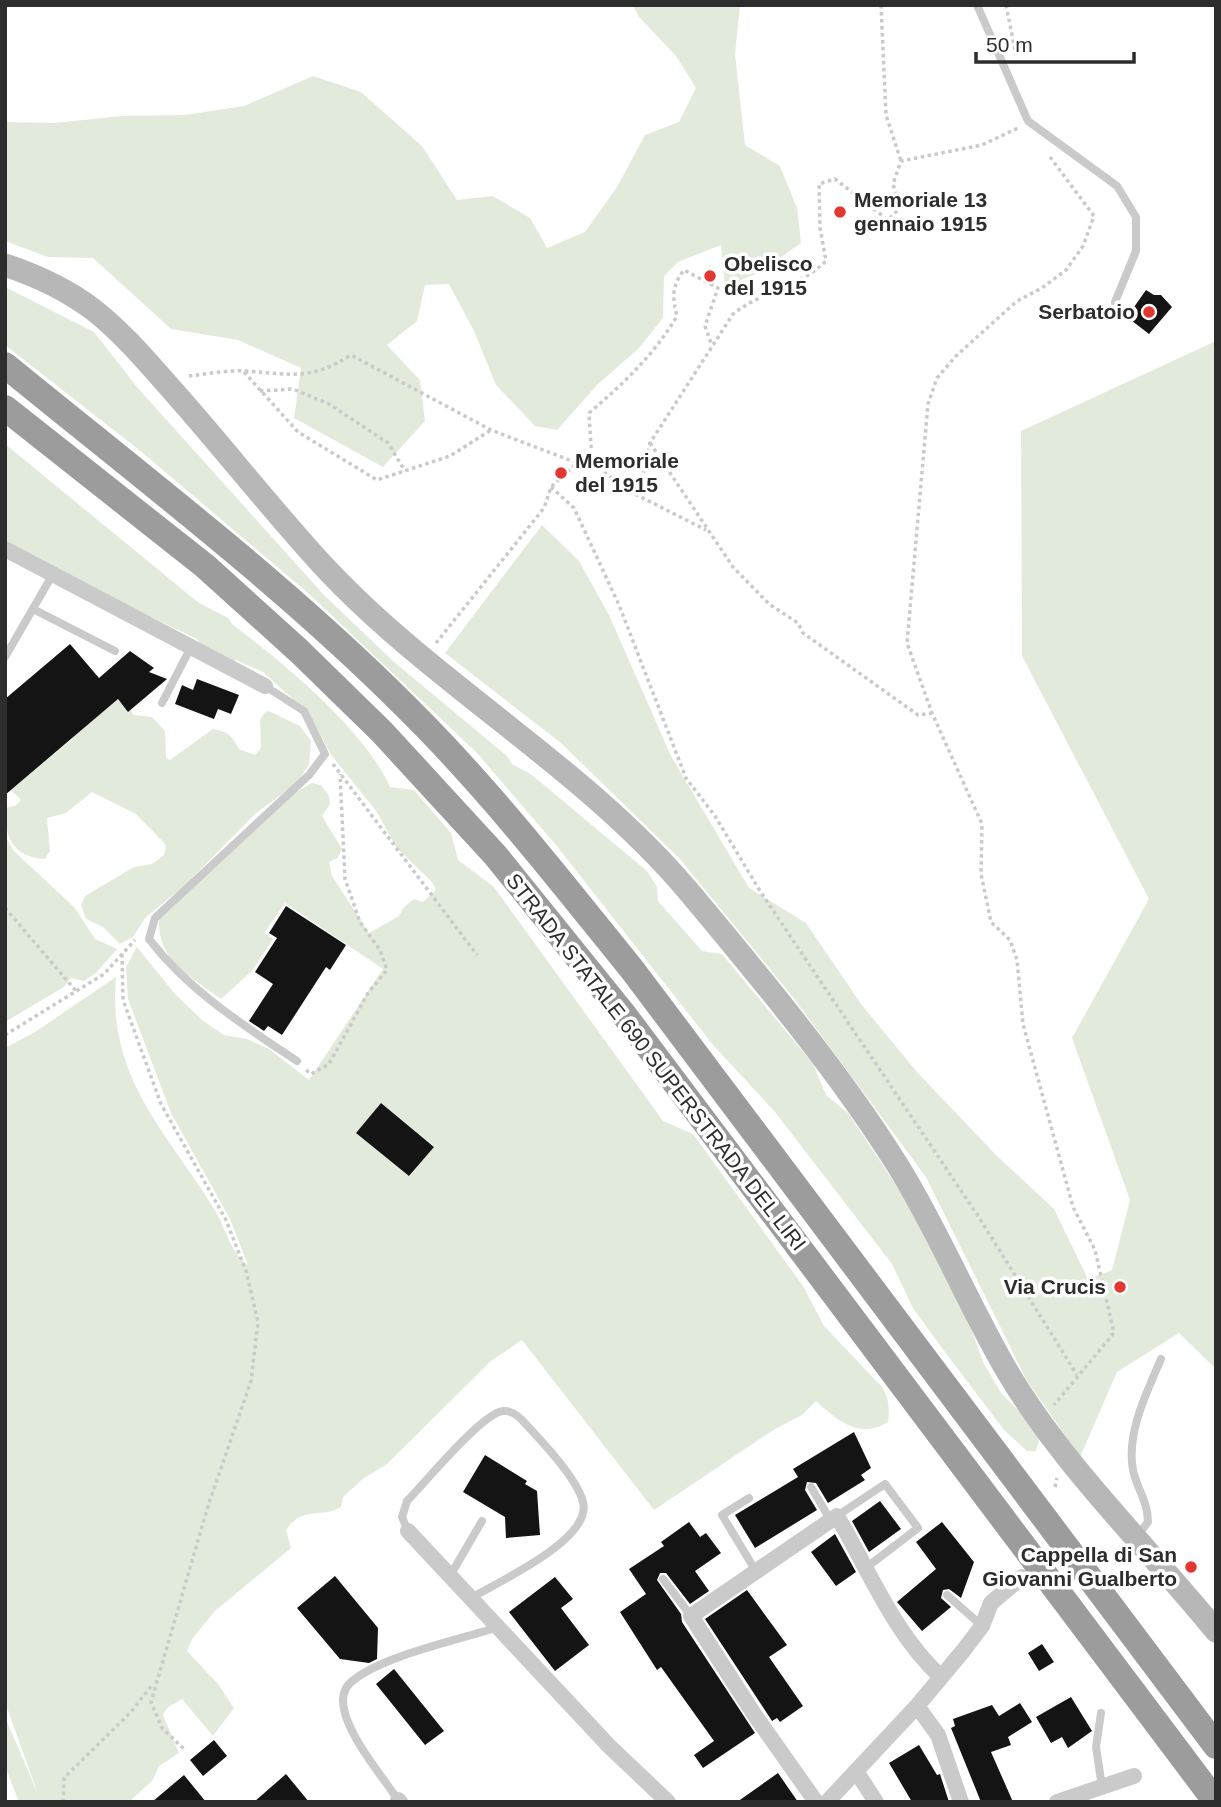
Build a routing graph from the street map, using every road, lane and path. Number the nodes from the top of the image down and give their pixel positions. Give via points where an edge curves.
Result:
1 (881, 5) edge
2 (977, 5) edge
3 (1006, 5) edge
4 (1016, 57) dead end
5 (1028, 121) junction
6 (901, 161) junction
7 (5, 265) edge
8 (1115, 302) dead end
9 (712, 346) junction
10 (5, 365) edge
11 (243, 371) junction
12 (163, 380) junction
13 (260, 391) junction
14 (5, 408) edge
15 (491, 430) junction
16 (650, 443) junction
17 (592, 462) junction
18 (577, 463) junction
19 (405, 471) junction
20 (551, 487) junction
21 (627, 491) junction
22 (708, 532) junction
23 (5, 549) edge
24 (53, 574) junction
25 (33, 609) junction
26 (191, 647) junction
27 (115, 651) dead end
28 (5, 657) edge
29 (438, 671) junction
30 (265, 686) joint
31 (162, 703) dead end
32 (932, 713) junction
33 (325, 754) junction
34 (340, 774) junction
35 (5, 908) edge
36 (155, 918) junction
37 (122, 954) junction
38 (477, 955) dead end
39 (76, 991) junction
40 (5, 1035) edge
41 (297, 1061) joint
42 (1161, 1359) dead end
43 (1078, 1375) junction
44 (1047, 1414) dead end
45 (811, 1487) dead end
46 (749, 1498) dead end
47 (834, 1518) junction
48 (482, 1521) dead end
49 (408, 1531) joint
50 (1137, 1536) junction
51 (867, 1567) junction
52 (757, 1573) junction
53 (450, 1576) junction
54 (1022, 1577) dead end
55 (663, 1579) dead end
56 (947, 1595) dead end
57 (471, 1598) junction
58 (691, 1616) junction
59 (982, 1626) junction
60 (498, 1627) junction
61 (1216, 1631) edge
62 (941, 1677) junction
63 (154, 1683) junction
64 (917, 1706) junction
65 (1101, 1713) dead end
66 (1216, 1746) edge
67 (185, 1750) dead end
68 (856, 1771) junction
69 (1134, 1776) dead end
70 (1102, 1787) junction
71 (399, 1801) edge
72 (1216, 1801) edge
73 (63, 1802) edge
74 (668, 1802) edge
75 (816, 1802) edge
76 (827, 1802) edge
77 (876, 1802) edge
78 (961, 1802) edge
79 (1058, 1802) edge

1 - 6 path via 886,115
2 - 5 lane
3 - 4 path
5 - 6 path via 982,145
5 - 8 lane via 1117,187 1136,217 1136,251
5 - 32 path via 1094,216 1083,246 1066,270 1017,301 956,356 937,378 928,404 907,643
6 - 9 path via 892,184 900,208 888,220 835,179 819,184 826,261 812,275 750,300 733,314
7 - 12 main road via 44,278 94,310
9 - 16 path
9 - 17 path via 705,326 718,288 684,270 676,279 673,300 677,316 664,338 628,379 589,413
10 - 66 highway, STRADA STATALE 690 SUPERSTRADA DEL LIRI via 312,617 426,727 530,844 675,1026
11 - 12 path
11 - 13 path
11 - 15 path via 310,375 351,355
12 - 29 main road via 319,561 383,625
13 - 19 path via 293,389 329,404 388,443
13 - 19 path via 298,432 377,480
14 - 72 highway, STRADA STATALE 690 SUPERSTRADA DEL LIRI via 205,566 290,642 383,732 496,856 625,1016
15 - 18 path
15 - 19 path via 450,456
16 - 21 path via 642,480
16 - 22 path
17 - 18 path
17 - 21 path
18 - 20 path
20 - 29 path via 544,508 433,647
20 - 43 path via 574,508 686,778 980,1219
21 - 22 path
22 - 32 path via 733,567 769,604 798,623 803,633 918,715
23 - 24 street
24 - 25 lane
24 - 26 street
25 - 27 lane
25 - 28 lane
26 - 30 street
26 - 31 lane
29 - 50 main road via 569,774 626,824 689,891 827,1065 936,1232 1007,1371 1047,1428
30 - 33 lane via 304,711
32 - 43 path via 982,824 981,874 991,922 1010,940 1017,960 1023,1024 1073,1207 1095,1250 1114,1333
33 - 34 path
33 - 36 lane via 309,775
34 - 38 path
34 - 41 path via 345,878 360,922 380,950 387,970 368,993 328,1064 311,1074
35 - 39 path
36 - 37 path
36 - 41 lane via 149,939 170,967 213,1004
37 - 39 path via 104,974
37 - 63 path via 122,1000 146,1065 161,1104 226,1220 246,1271 258,1322 251,1381
39 - 40 path
42 - 50 lane via 1136,1419 1133,1469 1148,1505 1149,1522
43 - 44 path
45 - 47 lane
46 - 52 lane via 722,1515
47 - 51 street
47 - 51 lane via 885,1483 918,1528
47 - 52 street
48 - 53 lane
49 - 53 street
49 - 57 lane via 402,1517 407,1502 482,1422 502,1411 513,1412 522,1420 575,1486 584,1512 558,1545
50 - 61 main road
51 - 62 street via 904,1634
52 - 58 street
53 - 57 street
54 - 59 street via 991,1603
55 - 58 lane
56 - 59 lane
57 - 60 street
58 - 75 street
59 - 62 street
60 - 71 lane via 362,1674 343,1693 345,1716
60 - 74 street via 639,1778
62 - 64 street
63 - 67 path via 150,1702 154,1711 162,1728
63 - 73 path via 64,1778
64 - 68 street
64 - 78 street via 938,1735
65 - 70 lane via 1096,1747
68 - 76 street
68 - 77 street
69 - 70 street
70 - 79 street

